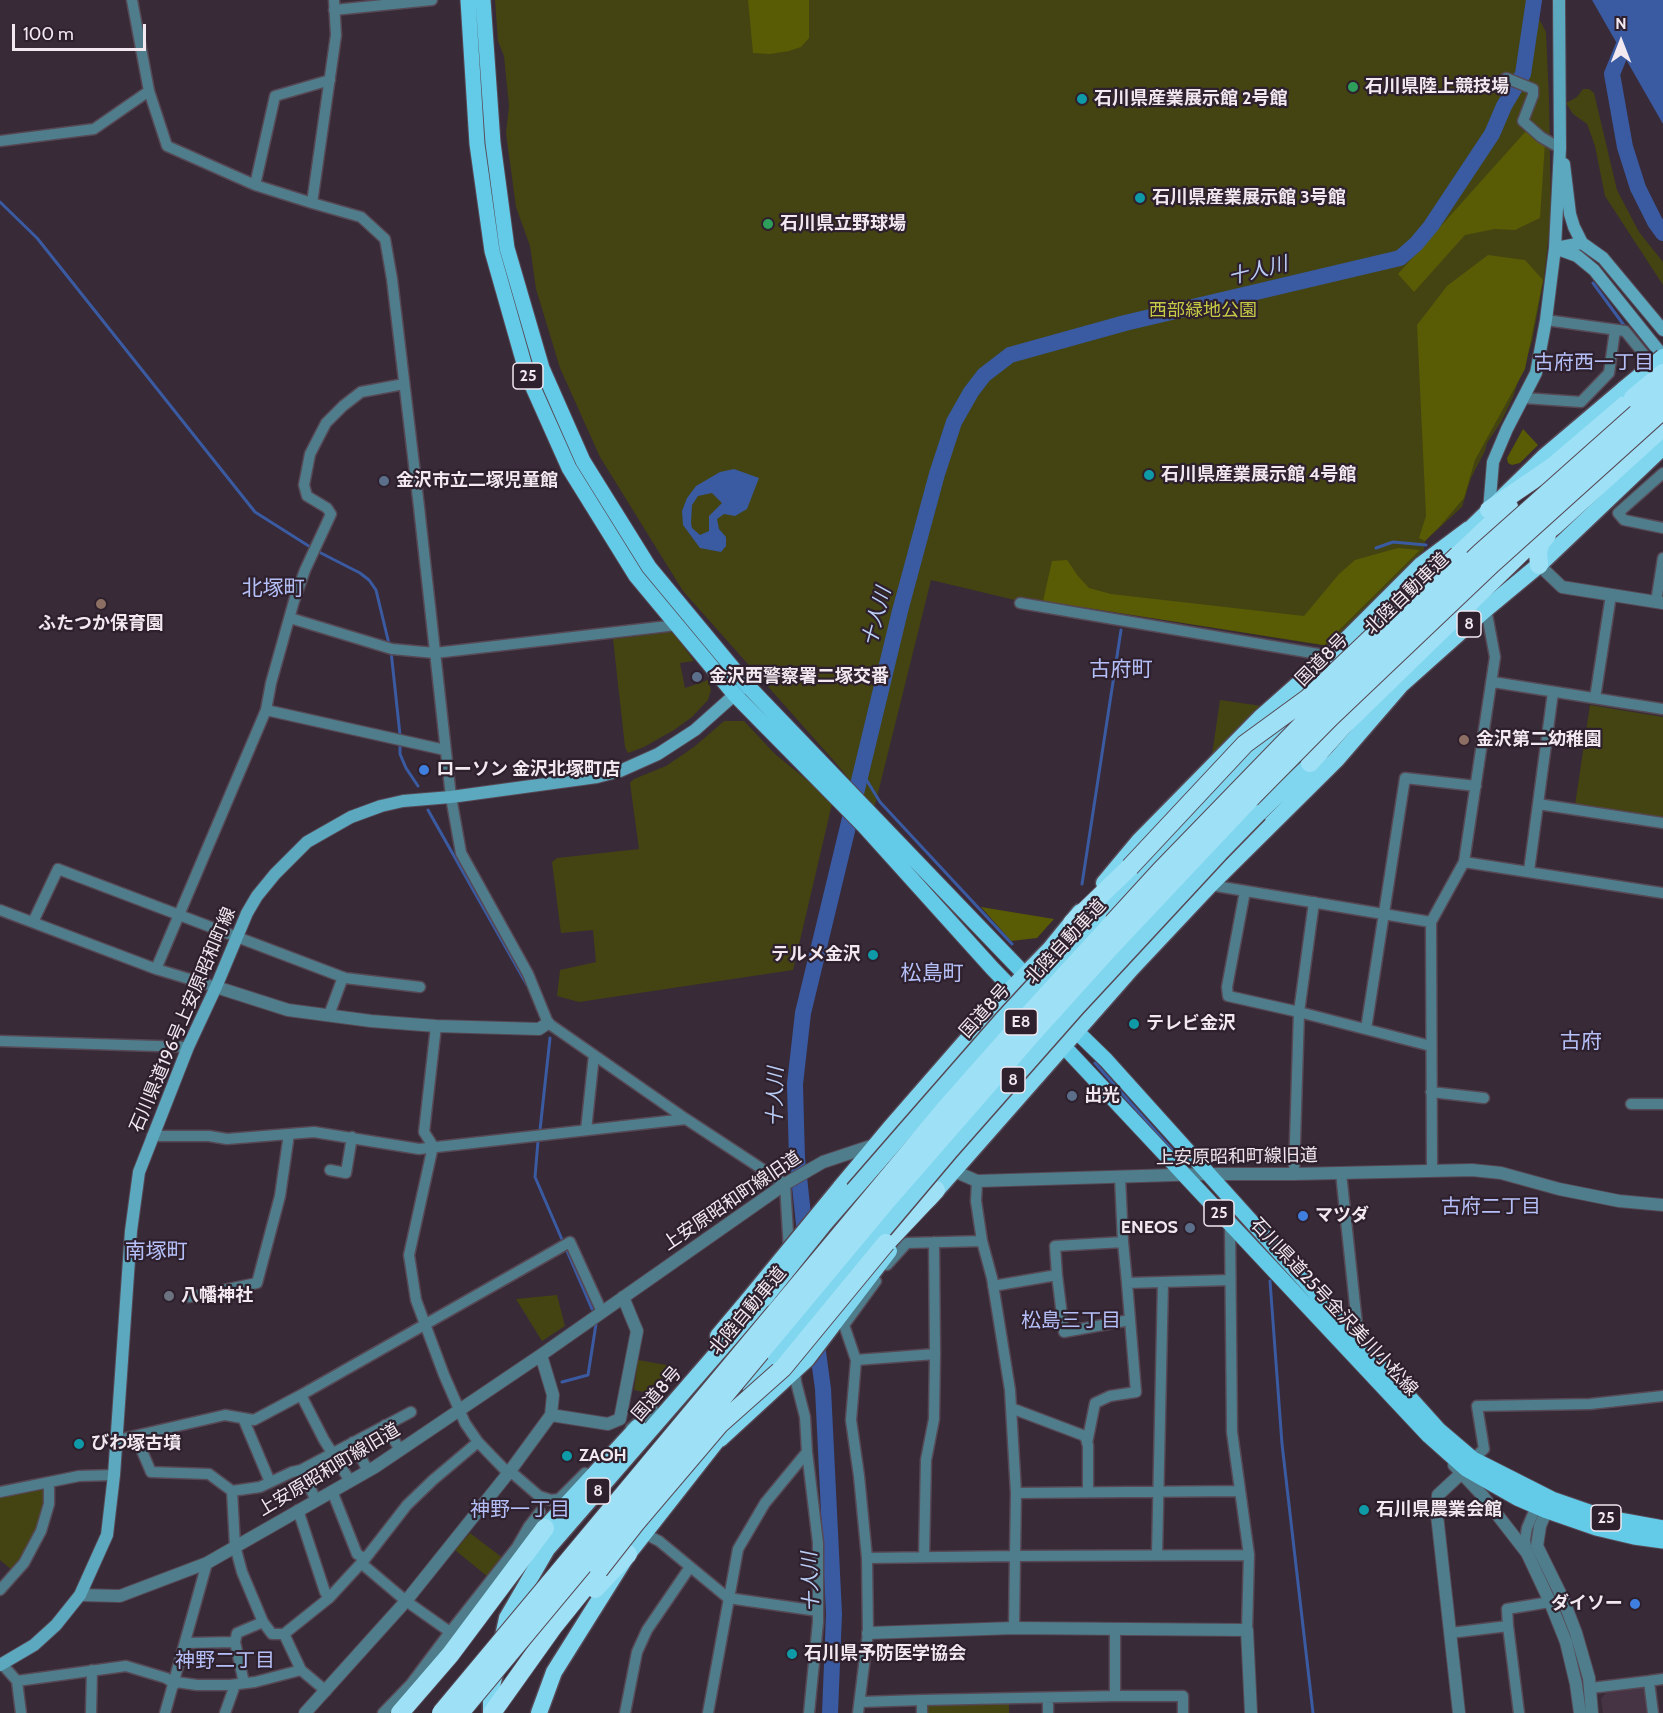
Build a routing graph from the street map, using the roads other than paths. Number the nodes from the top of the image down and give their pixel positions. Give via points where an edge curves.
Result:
1 (132, 0) edge
2 (432, 0) edge
3 (468, 0) edge
4 (483, 0) edge
5 (1559, 0) edge
6 (334, 5) edge
7 (1506, 78) dead end
8 (330, 80) junction
9 (148, 91) junction
10 (0, 141) edge
11 (1560, 148) junction
12 (255, 185) junction
13 (312, 202) junction
14 (1582, 243) junction
15 (1555, 248) junction
16 (1546, 320) junction
17 (1615, 330) junction
18 (1663, 330) edge
19 (1663, 357) edge
20 (1663, 373) edge
21 (1663, 378) edge
22 (404, 384) junction
23 (1663, 390) edge
24 (1629, 394) junction
25 (1524, 398) junction
26 (1663, 410) edge
27 (1662, 435) edge
28 (1552, 467) junction
29 (1663, 473) edge
30 (1489, 510) junction
31 (1554, 526) junction
32 (1663, 528) edge
33 (1469, 529) junction
34 (1663, 558) edge
35 (1539, 565) junction
36 (1611, 595) junction
37 (1020, 603) dead end
38 (1659, 603) edge
39 (1486, 609) junction
40 (290, 618) junction
41 (677, 626) junction
42 (435, 653) junction
43 (1330, 656) junction
44 (1493, 682) junction
45 (1401, 686) junction
46 (741, 690) junction
47 (1553, 692) junction
48 (1595, 698) junction
49 (1663, 709) edge
50 (266, 710) junction
51 (445, 750) junction
52 (1310, 763) junction
53 (1476, 786) junction
54 (451, 797) junction
55 (1538, 804) junction
56 (865, 819) junction
57 (1663, 823) edge
58 (1464, 861) junction
59 (1529, 871) junction
60 (1210, 885) junction
61 (1245, 891) junction
62 (1663, 893) edge
63 (1314, 902) junction
64 (0, 910) edge
65 (179, 914) junction
66 (1384, 914) junction
67 (33, 922) junction
68 (1072, 922) junction
69 (1431, 922) junction
70 (236, 938) junction
71 (156, 969) junction
72 (1025, 974) junction
73 (343, 977) junction
74 (216, 987) junction
75 (420, 987) dead end
76 (1012, 988) junction
77 (1299, 1012) junction
78 (329, 1015) junction
79 (548, 1023) junction
80 (436, 1026) junction
81 (1366, 1029) junction
82 (1076, 1030) junction
83 (0, 1041) edge
84 (1063, 1046) junction
85 (1431, 1046) junction
86 (188, 1047) junction
87 (594, 1055) junction
88 (1431, 1092) junction
89 (1484, 1098) dead end
90 (1630, 1104) dead end
91 (1663, 1104) edge
92 (686, 1119) junction
93 (586, 1130) junction
94 (289, 1134) junction
95 (152, 1136) junction
96 (352, 1137) junction
97 (877, 1144) junction
98 (433, 1146) junction
99 (330, 1170) dead end
100 (953, 1170) junction
101 (1432, 1170) junction
102 (1341, 1173) junction
103 (1185, 1174) junction
104 (1206, 1174) junction
105 (1294, 1174) junction
106 (1120, 1177) junction
107 (977, 1181) junction
108 (785, 1184) junction
109 (936, 1190) junction
110 (1663, 1205) edge
111 (1230, 1225) junction
112 (982, 1241) junction
113 (934, 1242) junction
114 (1123, 1242) junction
115 (1057, 1275) junction
116 (1230, 1280) junction
117 (1162, 1282) junction
118 (1127, 1283) junction
119 (993, 1286) junction
120 (189, 1297) dead end
121 (623, 1298) junction
122 (602, 1312) junction
123 (1130, 1320) junction
124 (841, 1322) junction
125 (425, 1325) junction
126 (1359, 1343) junction
127 (935, 1354) junction
128 (541, 1355) junction
129 (856, 1360) junction
130 (801, 1365) junction
131 (301, 1395) junction
132 (1663, 1396) edge
133 (1011, 1408) junction
134 (458, 1410) junction
135 (653, 1410) junction
136 (411, 1412) dead end
137 (551, 1415) junction
138 (243, 1418) junction
139 (385, 1425) junction
140 (136, 1437) junction
141 (720, 1439) junction
142 (117, 1440) junction
143 (353, 1442) junction
144 (478, 1442) junction
145 (1087, 1443) junction
146 (400, 1450) junction
147 (807, 1452) junction
148 (333, 1453) junction
149 (613, 1455) junction
150 (1467, 1467) junction
151 (301, 1470) junction
152 (368, 1471) junction
153 (509, 1473) junction
154 (114, 1475) junction
155 (350, 1481) junction
156 (50, 1482) junction
157 (270, 1482) junction
158 (232, 1491) junction
159 (332, 1491) junction
160 (1157, 1491) junction
161 (1240, 1491) junction
162 (0, 1492) edge
163 (1088, 1492) junction
164 (1016, 1493) junction
165 (316, 1500) junction
166 (1544, 1503) junction
167 (298, 1510) junction
168 (542, 1520) junction
169 (1663, 1528) edge
170 (645, 1534) junction
171 (1663, 1541) edge
172 (236, 1546) junction
173 (547, 1549) junction
174 (1527, 1553) junction
175 (628, 1554) junction
176 (1157, 1555) junction
177 (1249, 1555) junction
178 (1015, 1556) junction
179 (924, 1557) junction
180 (867, 1558) junction
181 (363, 1561) junction
182 (207, 1563) junction
183 (690, 1567) junction
184 (0, 1590) edge
185 (80, 1595) junction
186 (329, 1598) junction
187 (728, 1598) junction
188 (406, 1601) junction
189 (1550, 1602) junction
190 (818, 1611) junction
191 (263, 1622) junction
192 (1508, 1626) junction
193 (1014, 1628) junction
194 (1115, 1629) junction
195 (1247, 1630) junction
196 (450, 1632) junction
197 (868, 1633) junction
198 (1450, 1633) junction
199 (284, 1634) junction
200 (235, 1642) junction
201 (186, 1643) junction
202 (529, 1661) junction
203 (1, 1665) edge
204 (92, 1670) junction
205 (301, 1670) junction
206 (1663, 1679) edge
207 (17, 1681) junction
208 (1649, 1681) junction
209 (175, 1683) junction
210 (239, 1684) junction
211 (1591, 1688) junction
212 (326, 1691) junction
213 (1115, 1696) junction
214 (1048, 1698) junction
215 (922, 1700) junction
216 (859, 1708) edge
217 (307, 1712) edge
218 (21, 1713) edge
219 (91, 1713) edge
220 (165, 1713) edge
221 (225, 1713) edge
222 (383, 1713) edge
223 (400, 1713) edge
224 (441, 1713) edge
225 (460, 1713) edge
226 (492, 1713) edge
227 (538, 1713) edge
228 (625, 1713) edge
229 (708, 1713) edge
230 (809, 1713) edge
231 (922, 1713) edge
232 (1048, 1713) edge
233 (1183, 1713) edge
234 (1251, 1713) edge
235 (1460, 1713) edge
236 (1519, 1713) edge
237 (1580, 1713) edge
238 (1592, 1713) edge
239 (1653, 1713) edge

1 - 9 street
2 - 6 street
3 - 41 main road, 25 via 477,144 492,251 527,374 569,468 636,576
4 - 46 main road, 25 via 493,143 507,248 542,368 583,461 649,567
5 - 11 main road
6 - 8 street via 336,35
7 - 11 street via 1533,90 1523,121
8 - 12 street via 275,96
8 - 13 street
9 - 10 street via 94,129
9 - 12 street via 167,146
11 - 14 main road via 1570,214
11 - 15 main road
12 - 13 street
13 - 22 street via 361,217 385,239
14 - 15 main road
14 - 18 main road via 1603,258
15 - 16 main road
15 - 19 main road via 1576,256 1594,270
16 - 17 street
16 - 25 main road via 1536,373
17 - 21 street via 1625,331
17 - 25 street via 1609,373 1581,402
19 - 24 highway, 国道8号 / 8, bridge
20 - 24 highway, bridge
22 - 40 street via 361,392 326,423 310,454 304,485 307,496 331,514 305,570
22 - 42 street
23 - 224 highway, 北陸自動車道 / E8, bridge via 1480,553 1318,708 1128,905 945,1109
24 - 28 highway
24 - 30 highway, 国道8号 / 8 via 1545,456
25 - 30 main road via 1493,462
26 - 225 highway, 北陸自動車道 / E8, bridge via 1492,564 1339,710 1109,949 935,1144
27 - 31 highway
27 - 35 highway, 8
28 - 30 highway
28 - 68 highway, bridge via 1308,698 1245,744 1130,867
29 - 32 street via 1618,513 1624,520
30 - 33 highway, 国道8号 / 8
31 - 35 highway via 1540,544
31 - 52 highway via 1523,551 1352,717
33 - 43 highway via 1421,565
33 - 173 highway, 国道8号 / 8, bridge via 1316,696 1272,734 1002,1020
34 - 38 street
35 - 36 street via 1562,587
35 - 39 highway, 8
36 - 38 street
36 - 48 street
37 - 43 street
39 - 44 street via 1495,657
39 - 45 highway, 8
40 - 42 street via 392,649
40 - 50 street
41 - 42 street
41 - 46 main road, 25
42 - 51 street
43 - 68 highway via 1192,785
44 - 47 street
44 - 53 street
45 - 52 highway, 8
45 - 60 highway, 8 via 1337,759
46 - 54 main road, 石川県道196号上安原昭和町線 via 686,736 620,771
46 - 56 main road, 25
47 - 48 street
47 - 55 street
48 - 49 street
50 - 51 street
50 - 65 street
51 - 54 street
52 - 141 highway, 8, bridge via 1212,861 950,1151 776,1357
53 - 58 street
53 - 66 street via 1405,778
54 - 70 main road, 石川県道196号上安原昭和町線 via 381,806 351,817 307,842 257,896
54 - 79 street via 461,853 528,974
55 - 57 street
55 - 59 street
56 - 72 main road, 石川県道25号金沢美川小松線 / 25
56 - 76 main road, 石川県道25号金沢美川小松線 / 25
58 - 59 street
58 - 69 street
59 - 62 street
60 - 61 street
60 - 82 highway, 8
61 - 63 street
61 - 77 street via 1228,996
63 - 66 street
63 - 77 street
64 - 67 street
65 - 67 street via 58,869
65 - 70 street
65 - 71 street
66 - 69 street
66 - 81 street
67 - 71 street
68 - 72 highway
69 - 85 street
70 - 73 street
70 - 74 main road, 石川県道196号上安原昭和町線
71 - 74 street
72 - 76 highway
72 - 82 main road, 石川県道25号金沢美川小松線 / 25
73 - 75 street
73 - 78 street
74 - 78 street via 288,1010
74 - 86 main road, 石川県道196号上安原昭和町線
76 - 84 main road, 石川県道25号金沢美川小松線 / 25
76 - 97 highway
77 - 81 street
77 - 105 street
78 - 80 street
79 - 80 street via 539,1029
79 - 87 street
80 - 98 street via 424,1132
81 - 85 street
82 - 84 highway, 8
82 - 104 main road, 石川県道25号金沢美川小松線 / 25
83 - 86 street
84 - 100 highway, 8
84 - 103 main road, 石川県道25号金沢美川小松線 / 25
85 - 88 street
86 - 95 main road, 石川県道196号上安原昭和町線
87 - 92 street
87 - 93 street
88 - 89 street
88 - 101 street
90 - 91 street
92 - 93 street
92 - 108 street
93 - 98 street
94 - 95 street via 227,1139
94 - 96 street via 314,1132
94 - 120 street via 280,1196 257,1283
95 - 142 main road, 石川県道196号上安原昭和町線 via 135,1191
96 - 98 street via 419,1149
96 - 99 street via 346,1173
97 - 100 street, 上安原昭和町線旧道
97 - 108 street, 上安原昭和町線旧道 via 813,1166
97 - 135 highway, bridge
98 - 125 street via 409,1256 416,1300
100 - 107 street, 上安原昭和町線旧道
100 - 109 highway, 8
101 - 102 street, 上安原昭和町線旧道
101 - 110 street, 上安原昭和町線旧道 via 1502,1173 1619,1201
102 - 105 street, 上安原昭和町線旧道
102 - 126 street
103 - 104 street, 上安原昭和町線旧道
103 - 106 street, 上安原昭和町線旧道
103 - 111 main road, 石川県道25号金沢美川小松線 / 25
104 - 105 street, 上安原昭和町線旧道
104 - 126 main road, 石川県道25号金沢美川小松線 / 25
106 - 107 street, 上安原昭和町線旧道
106 - 114 street
107 - 112 street
108 - 121 street, 上安原昭和町線旧道
108 - 130 street
109 - 124 highway, 8
109 - 202 highway, bridge via 886,1243 783,1368 720,1425 635,1524
111 - 116 street
111 - 150 main road, 石川県道25号金沢美川小松線 / 25 via 1429,1436
112 - 113 street
112 - 119 street
113 - 124 street via 907,1243
113 - 127 street
114 - 115 street via 1055,1246
114 - 118 street
115 - 119 street
115 - 123 street via 1064,1332
116 - 117 street
116 - 161 street via 1232,1432
117 - 118 street
117 - 160 street
118 - 123 street
119 - 133 street
121 - 122 street, 上安原昭和町線旧道
121 - 137 street via 637,1331 621,1419 608,1424
122 - 125 street via 570,1242
122 - 128 street, 上安原昭和町線旧道
123 - 145 street via 1136,1392 1095,1403
124 - 129 street
124 - 130 highway, 8
125 - 131 street
125 - 134 street
126 - 150 main road, 石川県道25号金沢美川小松線 / 25 via 1439,1430
127 - 129 street
127 - 179 street via 934,1419 926,1460
128 - 134 street, 上安原昭和町線旧道
128 - 137 street via 554,1395
129 - 180 street via 851,1420
130 - 141 highway, 8
130 - 147 street via 796,1382 805,1417
131 - 138 street via 254,1420
131 - 148 street
132 - 150 street via 1590,1404 1477,1406 1484,1449
133 - 145 street via 1085,1437
133 - 164 street
134 - 144 street
134 - 146 street, 上安原昭和町線旧道
135 - 149 highway
135 - 153 street via 559,1499 539,1496
136 - 139 street
137 - 153 street
138 - 140 street via 225,1415
138 - 157 street
139 - 143 street
139 - 146 street
140 - 142 street
140 - 158 street via 151,1472 209,1474
141 - 170 highway, 8
142 - 154 main road, 石川県道196号上安原昭和町線
143 - 148 street
143 - 152 street
144 - 153 street
144 - 181 street via 407,1506
145 - 163 street
146 - 152 street, 上安原昭和町線旧道
147 - 187 street via 765,1503 738,1548
147 - 190 street via 818,1543
148 - 151 street
148 - 155 street
149 - 168 highway
149 - 173 highway
150 - 166 main road, 石川県道25号金沢美川小松線 / 25 via 1517,1498
150 - 174 street via 1482,1494
150 - 198 street via 1438,1495
151 - 157 street
151 - 165 street
152 - 155 street, 上安原昭和町線旧道
153 - 168 street via 543,1501 547,1512
153 - 188 street
154 - 156 street
154 - 185 main road, 石川県道196号上安原昭和町線 via 107,1535
155 - 159 street, 上安原昭和町線旧道
156 - 162 street
156 - 184 street via 41,1531 24,1563
157 - 158 street
158 - 172 street
159 - 165 street, 上安原昭和町線旧道
159 - 181 street
160 - 161 street
160 - 163 street
160 - 176 street
161 - 177 street
163 - 164 street
164 - 178 street
165 - 167 street, 上安原昭和町線旧道
166 - 169 main road, 石川県道25号金沢美川小松線 / 25
166 - 171 main road, 石川県道25号金沢美川小松線 / 25 via 1596,1528
166 - 174 street via 1527,1528
166 - 211 street via 1537,1546 1576,1633
167 - 172 street, 上安原昭和町線旧道
167 - 186 street
168 - 196 street via 529,1526
168 - 223 highway via 450,1655
170 - 175 highway, 8
170 - 183 street
172 - 182 street, 上安原昭和町線旧道
172 - 191 street via 242,1572
173 - 226 highway, 国道8号 / 8 via 507,1618 491,1691
174 - 189 street
175 - 202 highway
175 - 227 highway, 8 via 554,1672
176 - 177 street
176 - 178 street
177 - 195 street
178 - 179 street
178 - 193 street
179 - 180 street
180 - 197 street
181 - 186 street
181 - 188 street
182 - 185 street, 上安原昭和町線旧道 via 120,1596
182 - 201 street
183 - 187 street
183 - 228 street via 647,1630 637,1652
185 - 203 main road, 石川県道196号上安原昭和町線 via 34,1645
186 - 199 street
187 - 190 street
187 - 229 street
188 - 196 street
188 - 212 street
189 - 192 street via 1506,1609
189 - 237 street via 1566,1642
190 - 230 street
191 - 199 street via 272,1634
191 - 200 street via 237,1633
192 - 198 street
192 - 236 street
193 - 194 street
193 - 197 street
194 - 195 street
194 - 213 street
195 - 234 street
196 - 222 street via 411,1684
197 - 216 street
198 - 235 street
199 - 205 street
200 - 201 street
200 - 210 street
201 - 209 street
202 - 226 highway
203 - 207 street
204 - 207 street
204 - 209 street via 126,1666
204 - 219 street
205 - 210 street
205 - 212 street
206 - 208 street
207 - 218 street
208 - 211 street
208 - 239 street
209 - 210 street
209 - 220 street
210 - 221 street
211 - 238 street
212 - 217 street
213 - 214 street
213 - 233 street via 1183,1696
214 - 215 street
214 - 232 street
215 - 216 street
215 - 231 street

